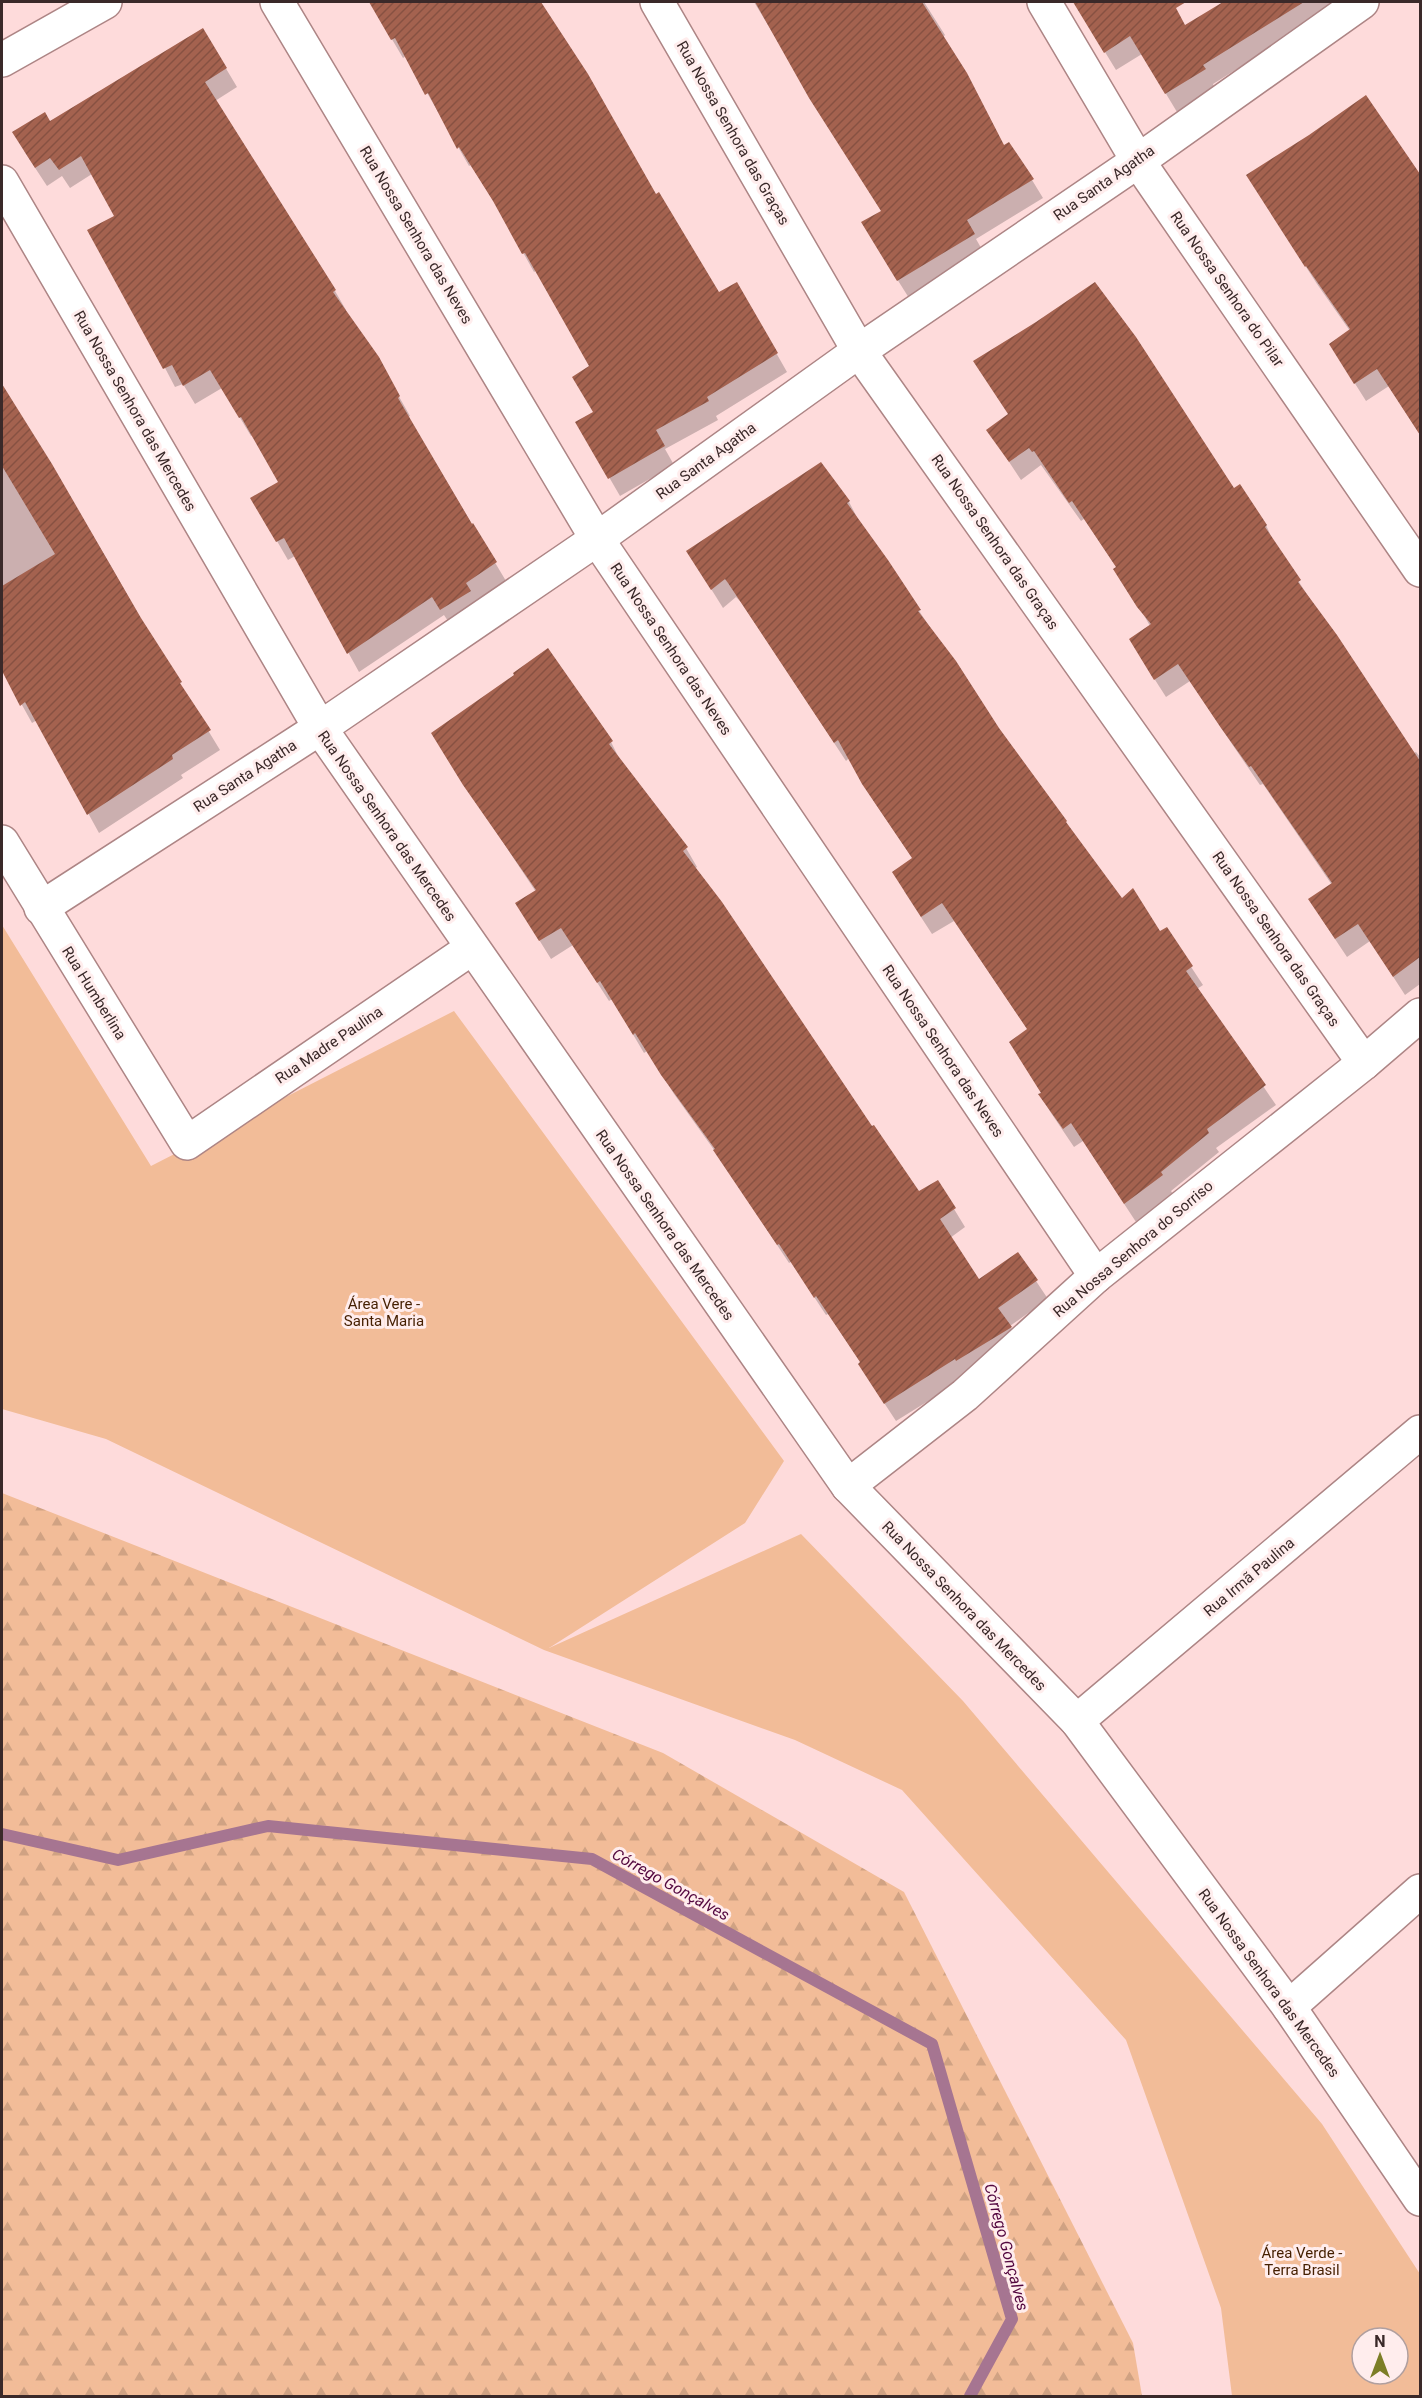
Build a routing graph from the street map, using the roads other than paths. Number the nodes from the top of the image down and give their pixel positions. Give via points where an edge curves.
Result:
1 (105, 2) edge
2 (277, 2) edge
3 (657, 2) edge
4 (1044, 2) edge
5 (1362, 2) edge
6 (2, 60) edge
7 (1138, 161) junction
8 (2, 182) edge
9 (859, 351) junction
10 (597, 539) junction
11 (1420, 570) edge
12 (320, 728) junction
13 (2, 842) edge
14 (41, 908) junction
15 (472, 948) junction
16 (1420, 1015) edge
17 (1364, 1063) junction
18 (187, 1143) joint
19 (1096, 1276) junction
20 (1420, 1432) edge
21 (848, 1486) junction
22 (1077, 1721) junction
23 (1420, 1891) edge
24 (1288, 2007) junction
25 (1420, 2199) edge

1 - 6 street
2 - 10 street, Rua Nossa Senhora das Neves
3 - 9 street, Rua Nossa Senhora das Graças
4 - 7 street, Rua Nossa Senhora do Pilar
5 - 7 street, Rua Santa Agatha
7 - 9 street, Rua Santa Agatha
7 - 11 street, Rua Nossa Senhora do Pilar
8 - 12 street, Rua Nossa Senhora das Mercedes
9 - 10 street, Rua Santa Agatha
9 - 17 street, Rua Nossa Senhora das Graças
10 - 12 street, Rua Santa Agatha
10 - 19 street, Rua Nossa Senhora das Neves
12 - 14 street, Rua Santa Agatha
12 - 15 street, Rua Nossa Senhora das Mercedes
13 - 14 street, Rua Humberlina
14 - 18 street, Rua Humberlina
15 - 18 street, Rua Madre Paulina
15 - 21 street, Rua Nossa Senhora das Mercedes
16 - 17 street, Rua Nossa Senhora do Sorriso
17 - 19 street, Rua Nossa Senhora do Sorriso
19 - 21 street, Rua Nossa Senhora do Sorriso via 965,1395
20 - 22 street, Rua Irmã Paulina
21 - 22 street, Rua Nossa Senhora das Mercedes
22 - 24 street, Rua Nossa Senhora das Mercedes
23 - 24 street
24 - 25 street, Rua Nossa Senhora das Mercedes

